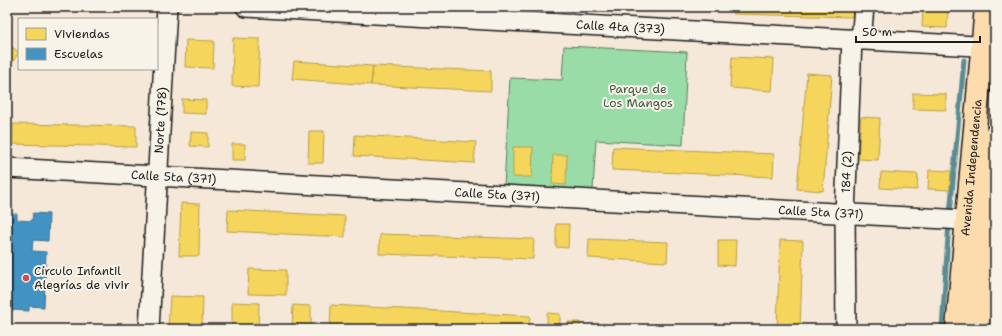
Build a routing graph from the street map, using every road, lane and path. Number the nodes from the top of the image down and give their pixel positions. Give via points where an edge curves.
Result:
1 (167, 7) edge
2 (246, 7) edge
3 (864, 7) edge
4 (986, 7) edge
5 (522, 14) edge
6 (857, 39) junction
7 (989, 46) edge
8 (995, 136) edge
9 (7, 168) edge
10 (157, 177) junction
11 (845, 214) junction
12 (966, 220) junction
13 (988, 221) junction
14 (149, 329) edge
15 (846, 329) edge
16 (957, 329) edge
17 (978, 329) edge

1 - 10 street, Norte (178)
2 - 5 street, Calle 4ta (373)
3 - 6 street, 184 (2)
4 - 7 main road, Avenida Independencia
5 - 6 street, Calle 4ta (373)
6 - 7 street, Calle 4ta (373)
6 - 11 street, 184 (2)
7 - 12 main road, Avenida Independencia
8 - 13 main road, Avenida Independencia
9 - 10 street, Calle 5ta (371)
10 - 11 street, Calle 5ta (371)
10 - 14 street, Norte (178)
11 - 12 street, Calle 5ta (371)
11 - 15 street, 184 (2)
12 - 13 street, Calle 5ta (371)
12 - 16 main road, Avenida Independencia
13 - 17 main road, Avenida Independencia

